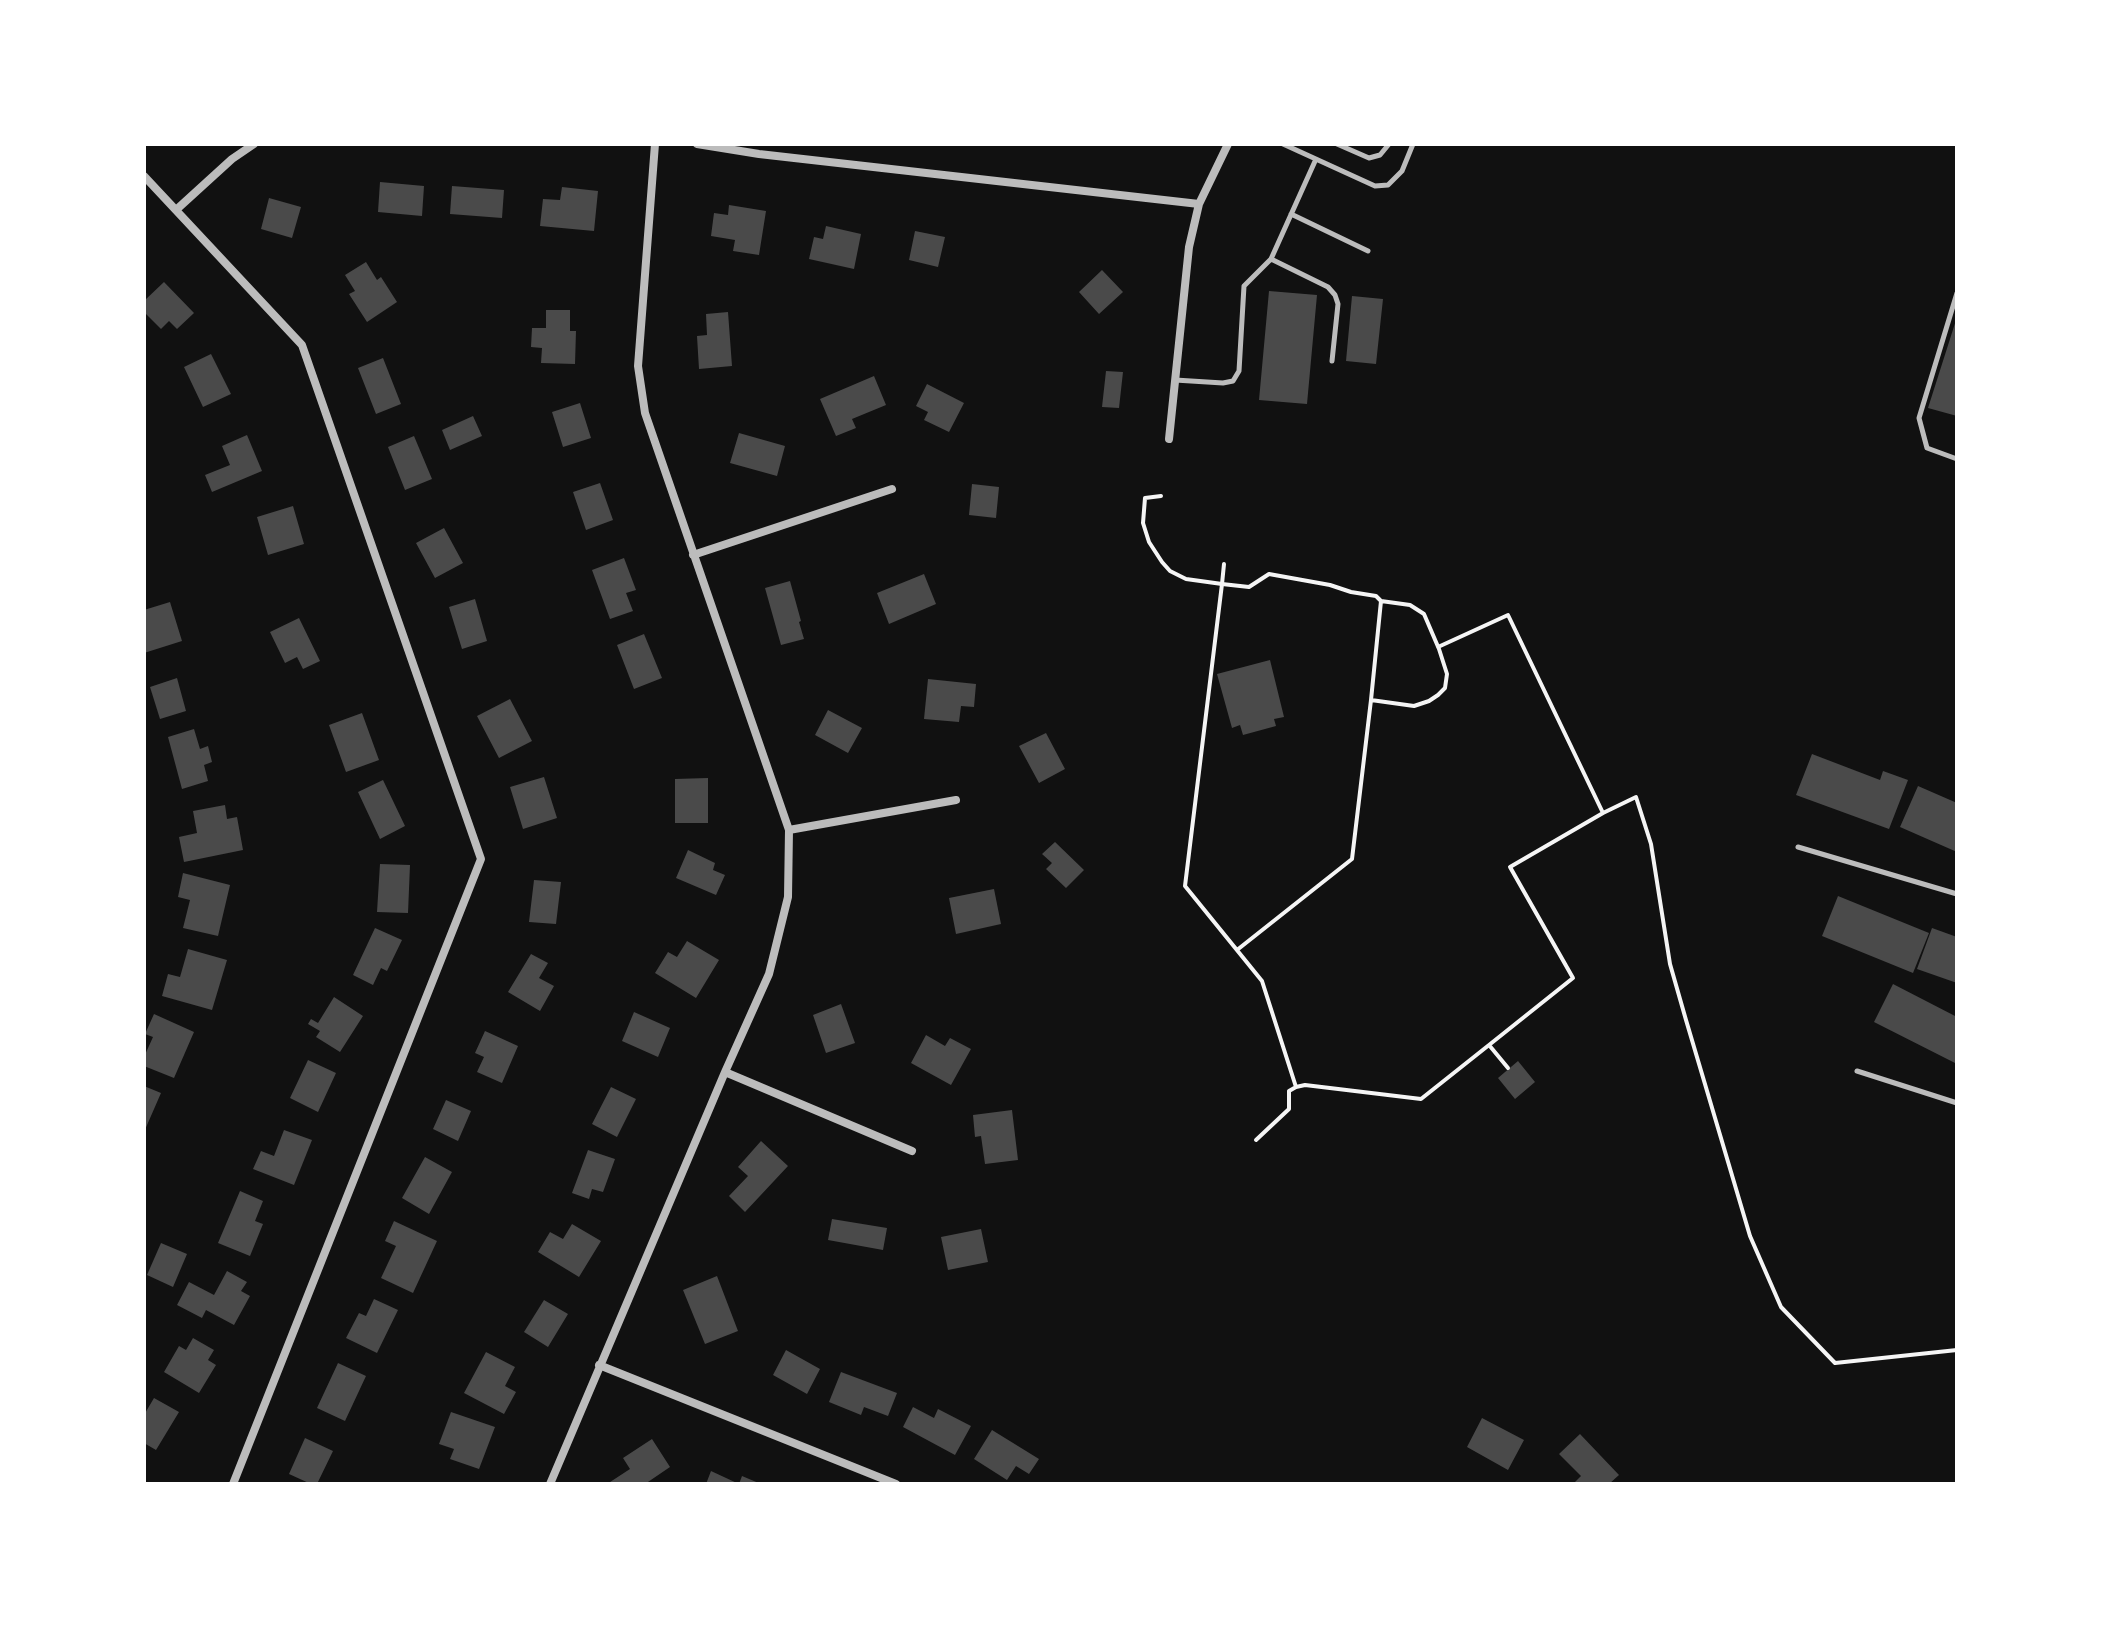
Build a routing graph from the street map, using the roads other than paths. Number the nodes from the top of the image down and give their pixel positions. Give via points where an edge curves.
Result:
1 (254, 144) edge
2 (655, 144) edge
3 (697, 144) edge
4 (1228, 144) edge
5 (1283, 144) edge
6 (1309, 144) edge
7 (1337, 144) edge
8 (1389, 144) edge
9 (1413, 144) edge
10 (1305, 154) junction
11 (1316, 159) junction
12 (144, 176) edge
13 (1199, 204) junction
14 (176, 210) junction
15 (1291, 214) junction
16 (1368, 251) dead end
17 (1271, 259) junction
18 (1957, 293) edge
19 (1332, 361) dead end
20 (1175, 380) junction
21 (1169, 439) dead end
22 (1957, 459) edge
23 (892, 489) dead end
24 (693, 555) junction
25 (956, 800) dead end
26 (789, 830) junction
27 (1798, 847) dead end
28 (1957, 894) edge
29 (1857, 1071) dead end
30 (725, 1072) junction
31 (1957, 1103) edge
32 (912, 1151) dead end
33 (599, 1365) junction
34 (233, 1484) edge
35 (550, 1484) edge
36 (896, 1484) edge

1 - 14 street
2 - 24 street via 638,366 645,413
3 - 13 street
4 - 13 street
5 - 10 lane
6 - 10 lane
7 - 8 lane via 1369,158
9 - 11 lane via 1402,171 1388,185 1375,186
10 - 11 lane
11 - 15 lane
12 - 14 street
13 - 20 street via 1189,247
14 - 34 street via 302,345 481,859
15 - 16 lane
15 - 17 lane
17 - 19 lane via 1335,295
17 - 20 lane via 1244,286 1239,371 1233,381
18 - 22 lane via 1919,418 1927,448
20 - 21 street
23 - 24 street
24 - 26 street
25 - 26 street
26 - 30 street via 788,897 769,974
27 - 28 lane
29 - 31 lane
30 - 32 street
30 - 33 street
33 - 35 street
33 - 36 street

